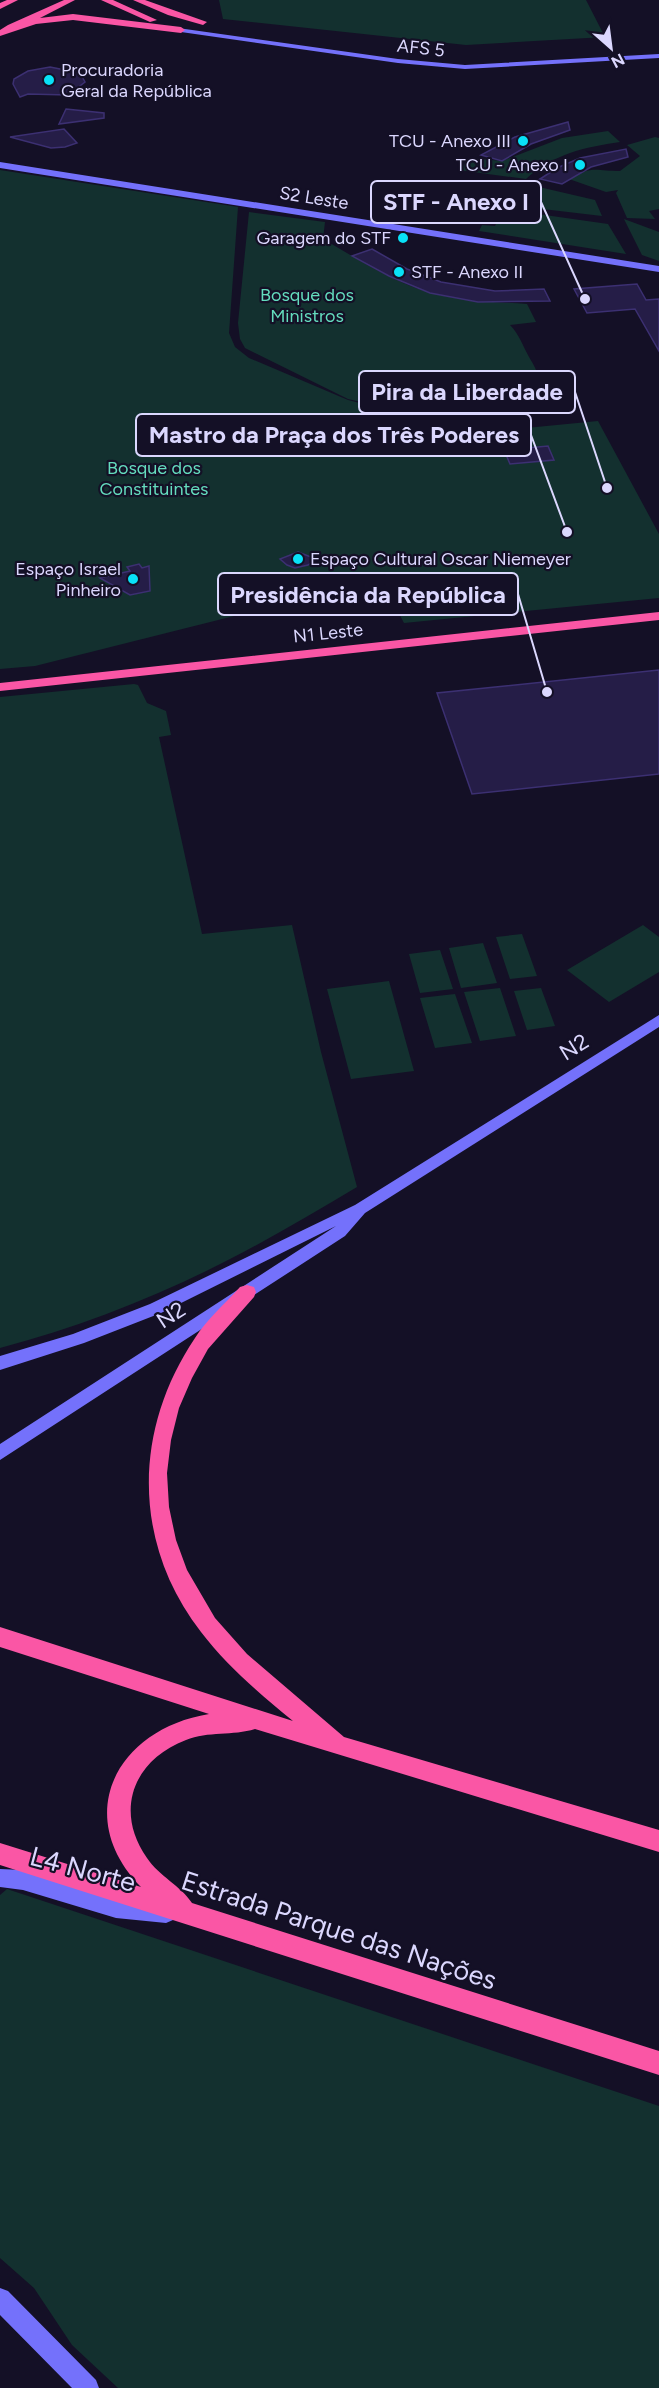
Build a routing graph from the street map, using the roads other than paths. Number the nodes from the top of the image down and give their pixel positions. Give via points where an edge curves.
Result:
1 (14, 0) edge
2 (71, 0) edge
3 (105, 0) edge
4 (137, 0) edge
5 (0, 6) edge
6 (182, 6) dead end
7 (203, 22) junction
8 (214, 24) dead end
9 (12, 27) junction
10 (1, 28) edge
11 (181, 30) junction
12 (642, 48) dead end
13 (424, 54) dead end
14 (659, 56) edge
15 (455, 57) dead end
16 (466, 58) dead end
17 (0, 165) edge
18 (659, 269) edge
19 (659, 605) edge
20 (659, 616) edge
21 (0, 674) edge
22 (0, 687) edge
23 (659, 1020) edge
24 (360, 1209) junction
25 (247, 1292) junction
26 (0, 1363) edge
27 (0, 1453) edge
28 (0, 1637) edge
29 (257, 1719) junction
30 (343, 1748) junction
31 (659, 1841) edge
32 (0, 1854) edge
33 (0, 1878) edge
34 (189, 1914) junction
35 (659, 2063) edge
36 (0, 2299) edge
37 (88, 2388) edge

1 - 5 highway
2 - 9 highway
3 - 11 highway
4 - 7 highway
6 - 7 highway
7 - 8 main road
9 - 10 highway
9 - 11 highway via 73,17
11 - 14 main road, AFS 5 via 465,67
12 - 16 main road, AFS 5
13 - 15 main road, AFS 5
17 - 18 main road, S2 Leste
19 - 21 highway, N1 Leste
20 - 22 highway, N1 Leste
23 - 24 main road, N2
24 - 25 main road, N2 via 340,1232
24 - 26 main road, N2 via 204,1287 106,1328
25 - 27 main road, N2
25 - 30 highway via 203,1342 167,1414 155,1485 163,1529 173,1563 194,1606 215,1632 260,1679
28 - 29 highway
29 - 30 highway
29 - 34 highway via 195,1726 177,1732 146,1751 124,1781 118,1816 129,1851 138,1868
30 - 31 highway
32 - 34 highway, Estrada Parque das Nações
33 - 34 main road, L4 Norte via 23,1880 116,1908
34 - 35 highway, Estrada Parque das Nações
36 - 37 main road

